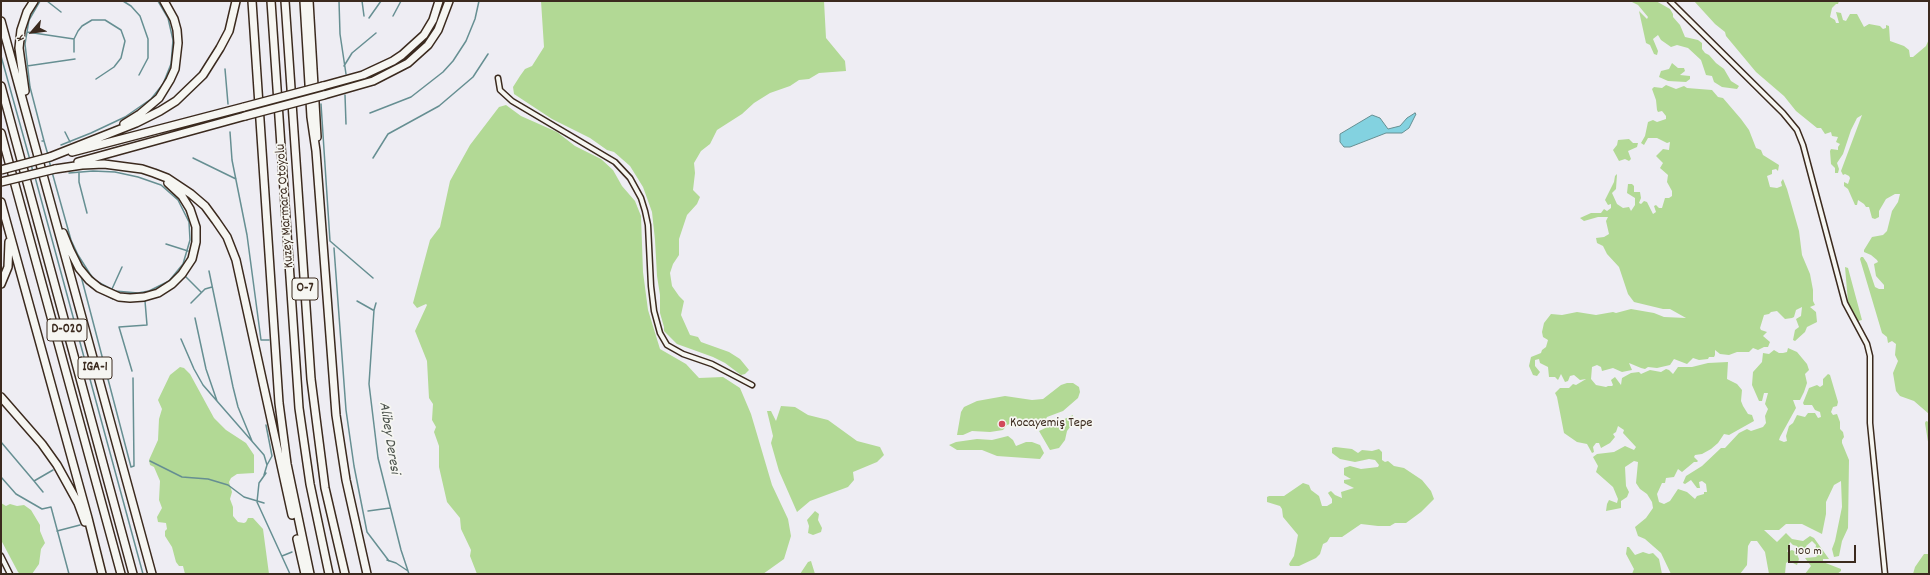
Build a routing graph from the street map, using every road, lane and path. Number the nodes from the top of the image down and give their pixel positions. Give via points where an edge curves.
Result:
1 (34, 1) edge
2 (164, 1) edge
3 (236, 1) edge
4 (252, 1) edge
5 (270, 1) edge
6 (285, 1) edge
7 (304, 1) edge
8 (309, 1) edge
9 (439, 1) edge
10 (449, 1) edge
11 (1670, 1) edge
12 (1, 21) edge
13 (498, 78) dead end
14 (1, 86) edge
15 (31, 131) junction
16 (1, 133) edge
17 (86, 142) junction
18 (316, 151) junction
19 (50, 157) junction
20 (131, 168) junction
21 (55, 169) junction
22 (1, 170) edge
23 (1, 182) edge
24 (44, 182) junction
25 (1, 202) edge
26 (1, 206) edge
27 (1, 284) edge
28 (752, 385) dead end
29 (1, 397) edge
30 (1, 556) edge
31 (101, 573) edge
32 (10, 574) edge
33 (121, 574) edge
34 (133, 574) edge
35 (152, 574) edge
36 (305, 574) edge
37 (310, 574) edge
38 (330, 574) edge
39 (345, 574) edge
40 (367, 574) edge
41 (1885, 574) edge

1 - 15 highway via 21,30 19,48
2 - 17 highway via 174,19 178,43 175,69 168,85 159,98 140,114
3 - 17 highway via 229,31 210,66 191,89 160,111
4 - 37 highway via 279,403 287,464
5 - 38 highway, Kuzey Marmara Otoyolu / O-7 via 300,415 318,526
6 - 39 highway, Kuzey Marmara Otoyolu / O-7 via 313,395 325,488
7 - 18 highway via 311,117
8 - 18 highway via 318,128
9 - 19 highway, bridge via 433,20 424,35 393,62 363,75
10 - 21 highway, bridge via 438,30 428,45 408,63 374,80
11 - 41 street via 1787,117 1797,130 1803,145 1845,303 1867,344 1870,356 1869,416
12 - 15 highway, IGA-1
13 - 28 street via 500,90 512,101 605,156 630,178 641,198 648,225 650,286 657,324 664,341 672,349 712,364
14 - 34 highway, D-020
15 - 24 highway, IGA-1
16 - 33 highway, D-020
17 - 19 highway
18 - 40 highway via 339,441 353,518
19 - 22 highway, bridge
20 - 21 highway, IGA-1 via 92,164
20 - 24 highway, IGA-1 via 172,186 186,202 196,227 193,254 182,274 168,287 144,297 130,298 112,294 94,285 83,273 66,243 54,201
20 - 36 highway via 167,178 191,194 205,206 227,237 242,282
21 - 23 highway, bridge
24 - 35 highway, IGA-1
25 - 31 highway
26 - 27 highway via 10,254
29 - 31 highway via 57,465 78,503
30 - 32 street

